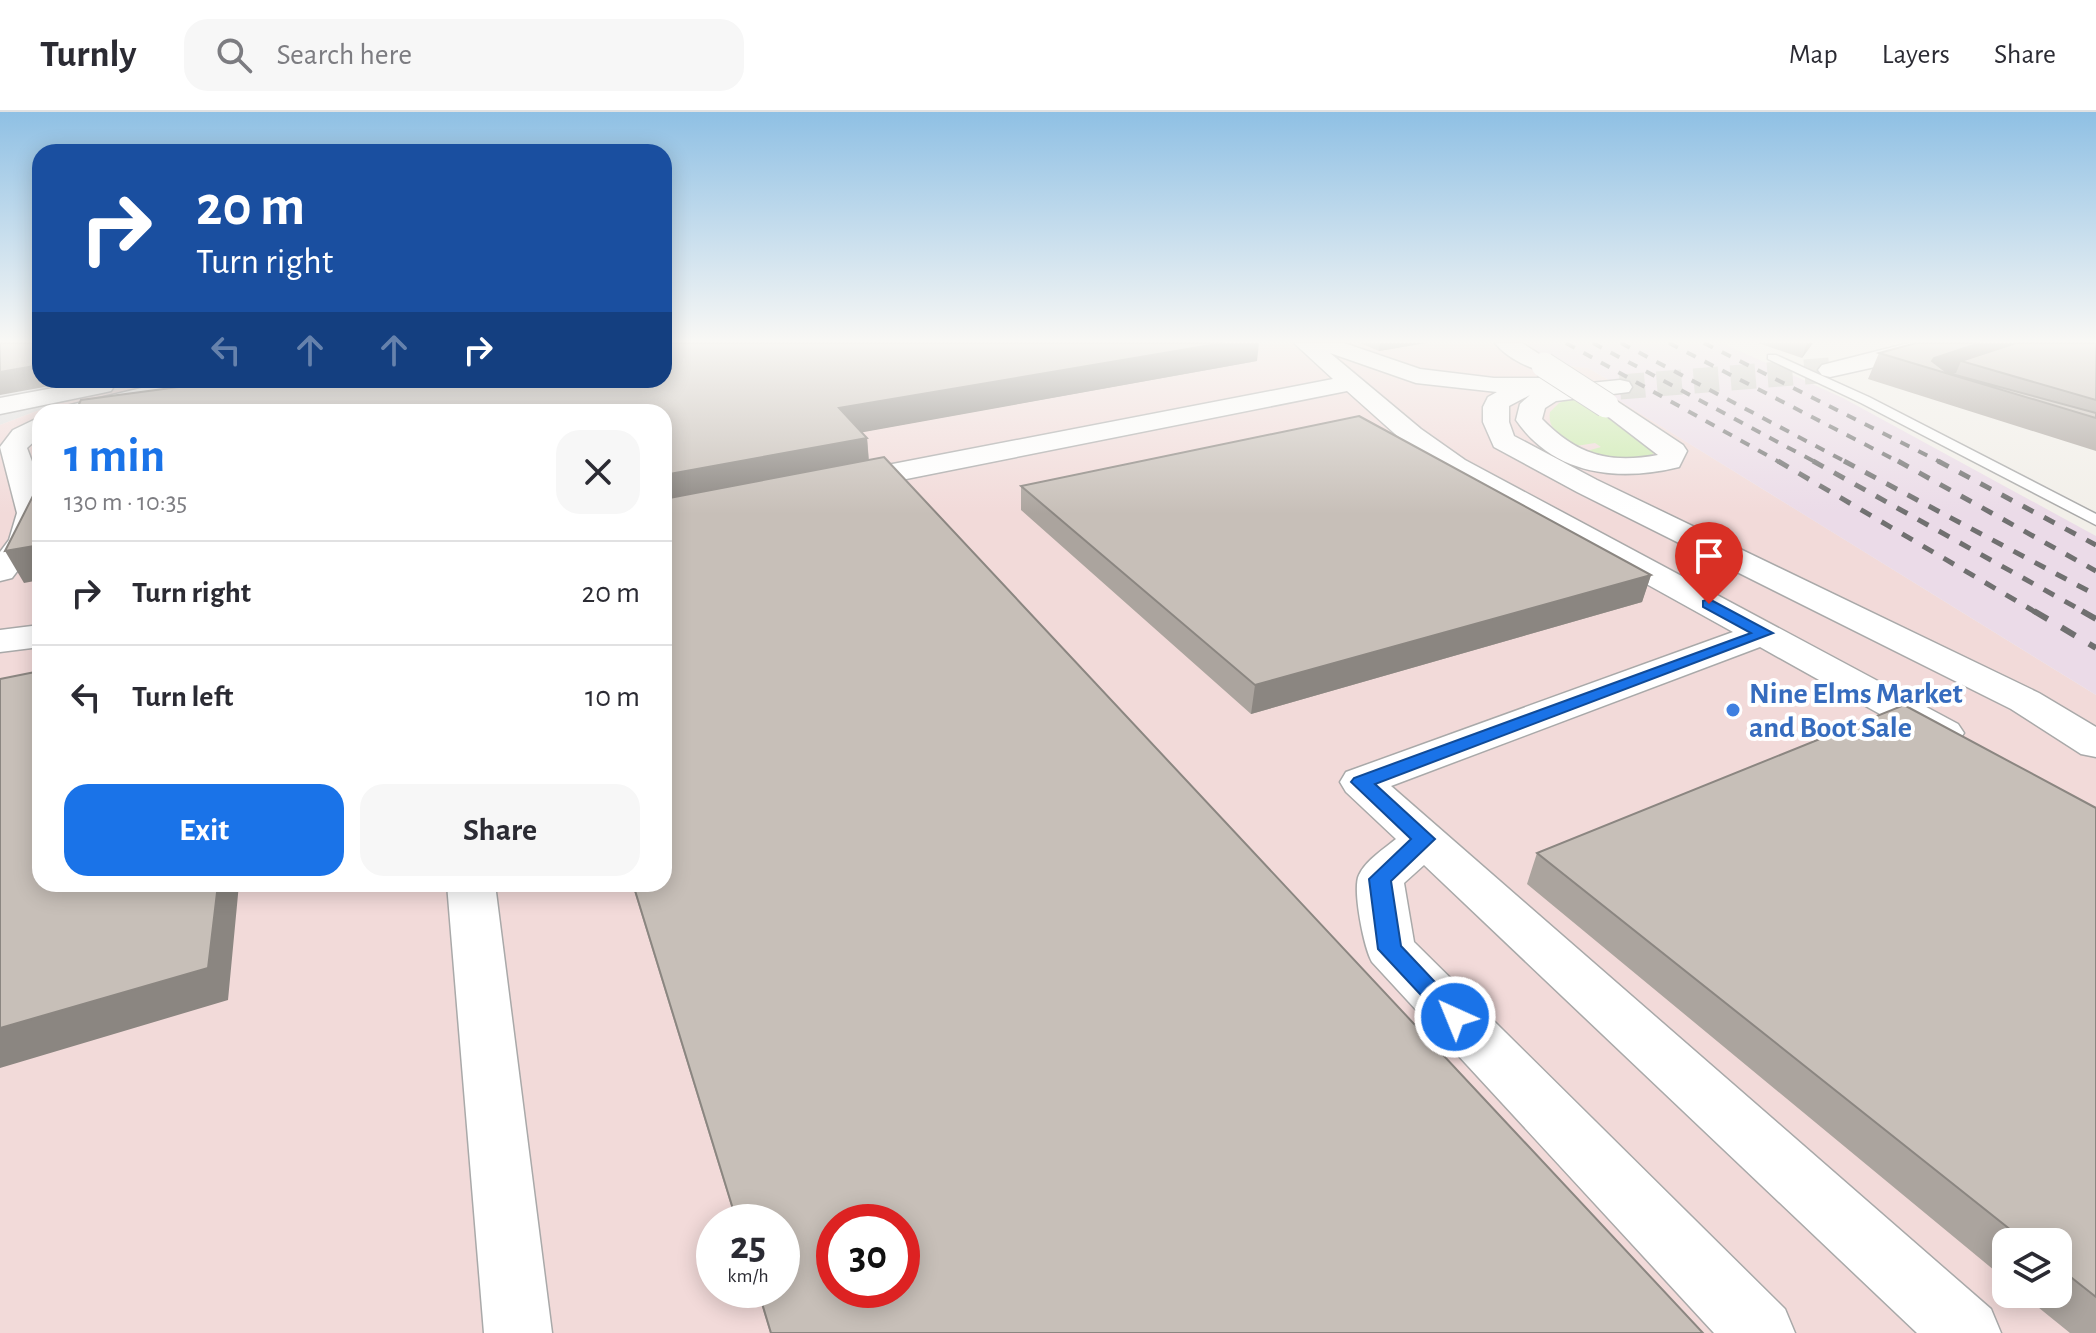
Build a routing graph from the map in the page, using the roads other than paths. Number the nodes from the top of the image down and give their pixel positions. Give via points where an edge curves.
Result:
1 (30, 400) edge
2 (1265, 400) edge
3 (1372, 400) edge
4 (1501, 400) edge
5 (1540, 400) edge
6 (1621, 400) edge
7 (1865, 400) edge
8 (0, 406) edge
9 (32, 430) edge
10 (1588, 463) junction
11 (820, 487) edge
12 (32, 506) edge
13 (2096, 520) edge
14 (32, 522) edge
15 (0, 571) edge
16 (1765, 633) junction
17 (32, 637) edge
18 (0, 641) edge
19 (2096, 727) edge
20 (2096, 745) edge
21 (1971, 748) edge
22 (1424, 839) junction
23 (472, 892) edge
24 (518, 1333) edge
25 (1761, 1333) edge
26 (1967, 1333) edge

1 - 8 street
2 - 11 street
3 - 16 street via 1455,466
4 - 20 street via 1494,412 1503,441 2025,701
5 - 10 street via 1533,404 1529,420 1545,437
6 - 10 street via 1673,451 1669,461 1612,468
7 - 13 lane
9 - 12 street via 13,448
10 - 19 street via 1822,575
14 - 15 street via 19,553
16 - 21 street
16 - 22 street via 1361,782
17 - 18 street
22 - 25 street via 1380,879 1390,949
22 - 26 street
23 - 24 street

